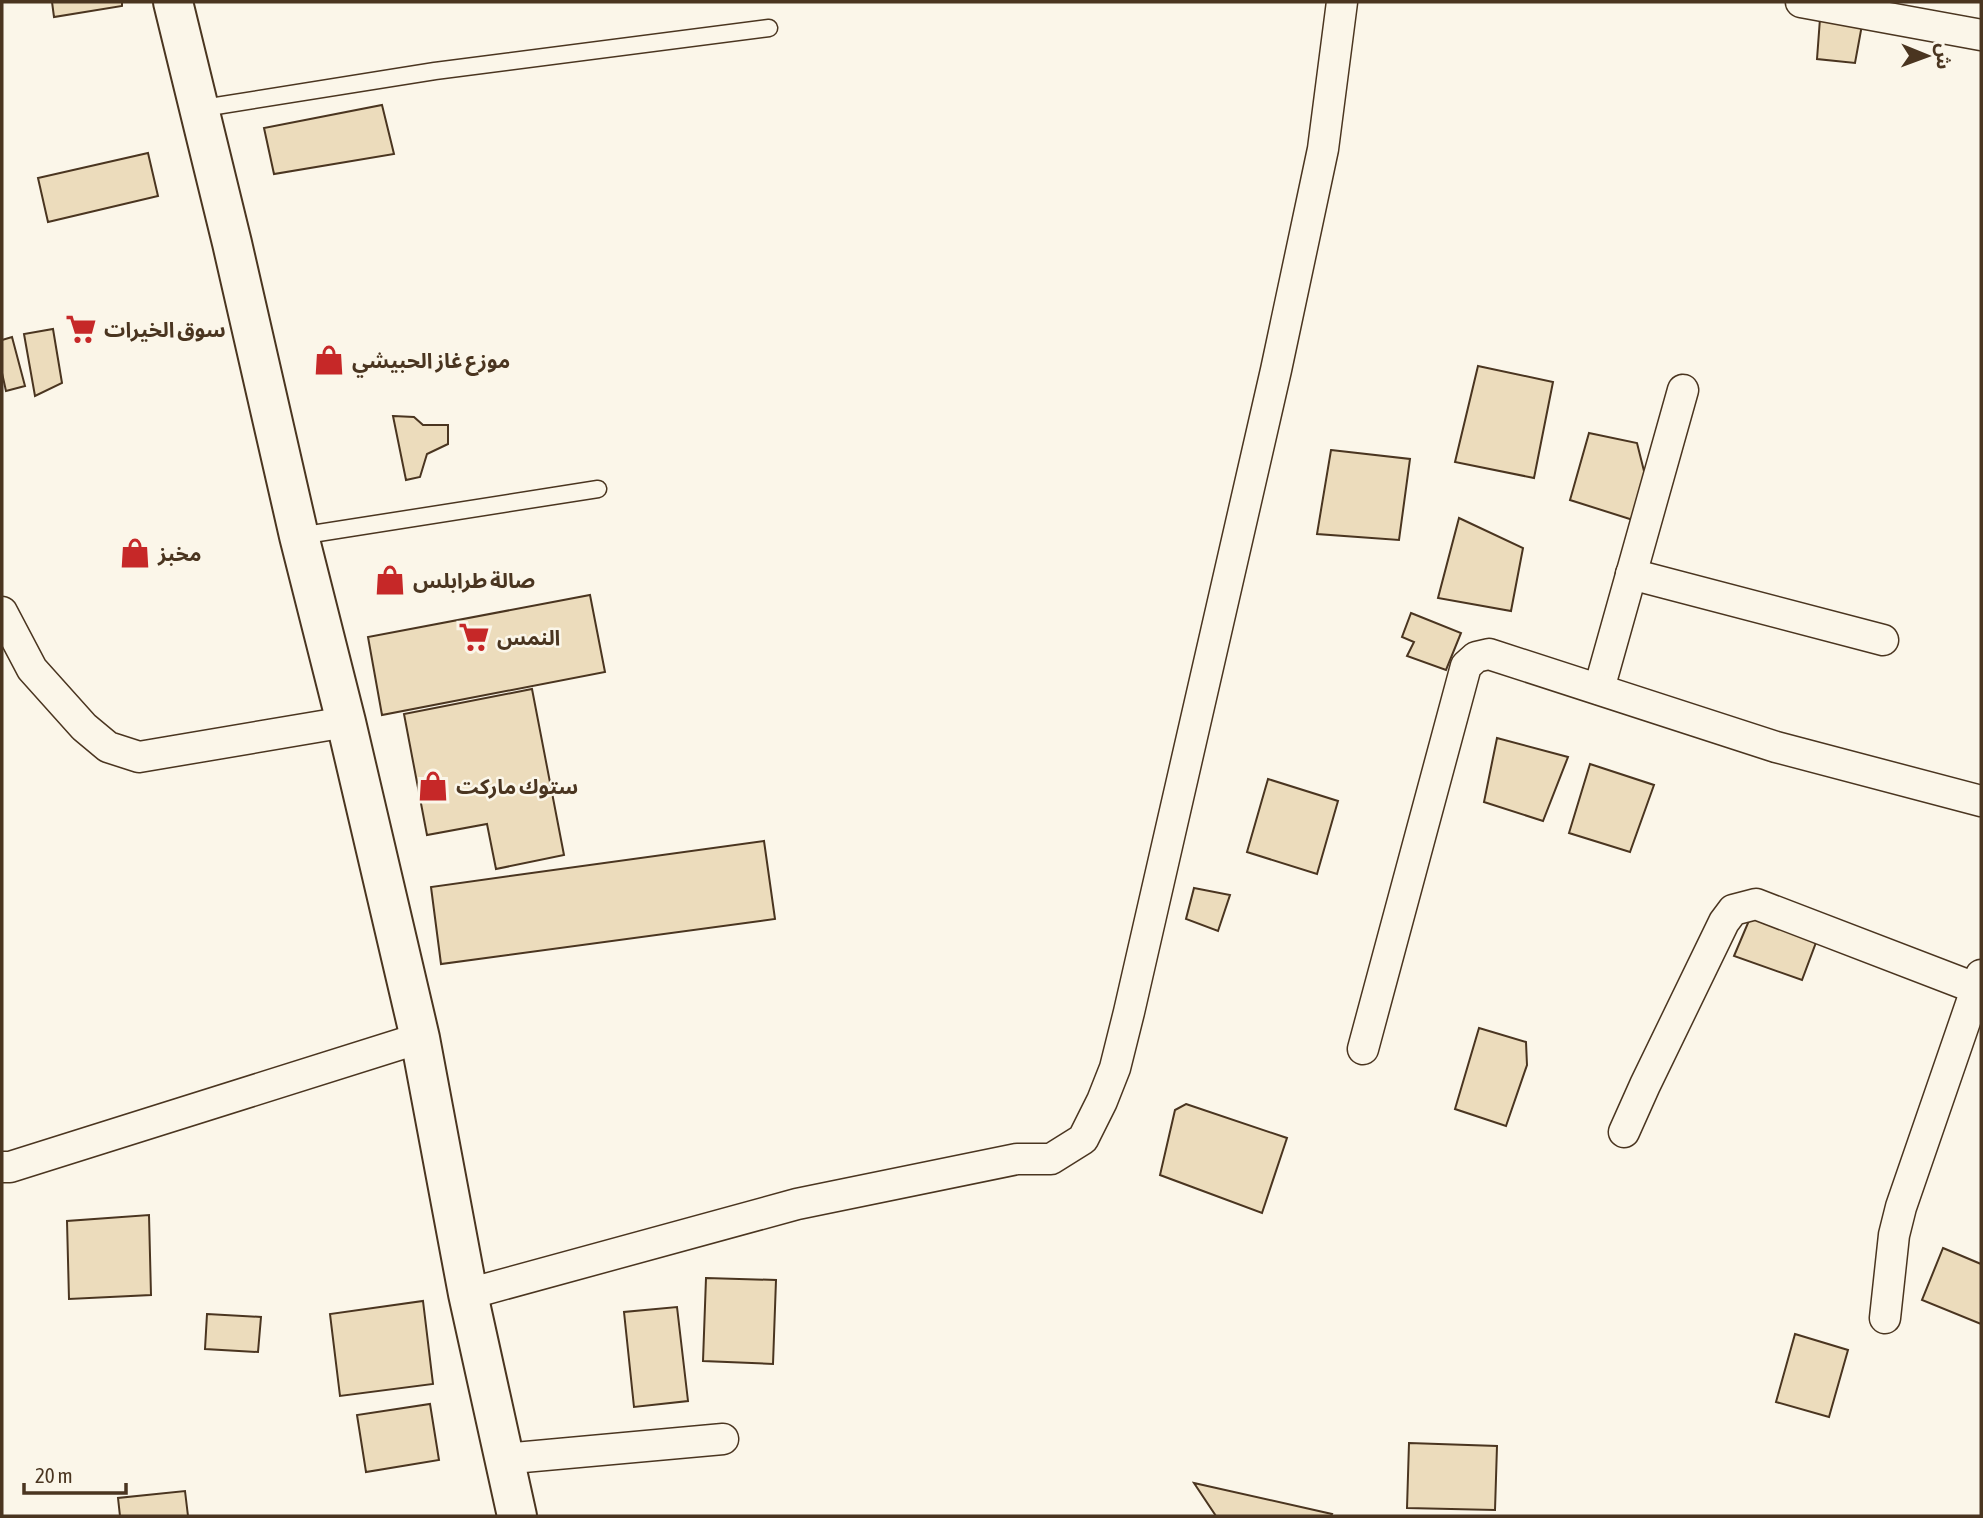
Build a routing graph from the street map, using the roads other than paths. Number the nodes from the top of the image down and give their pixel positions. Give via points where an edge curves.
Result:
1 (173, 2) edge
2 (1342, 2) edge
3 (1801, 2) edge
4 (769, 28) dead end
5 (1981, 35) edge
6 (197, 109) junction
7 (1683, 390) dead end
8 (598, 489) dead end
9 (299, 536) junction
10 (1631, 573) junction
11 (2, 612) edge
12 (1884, 640) dead end
13 (1599, 689) junction
14 (346, 722) junction
15 (1981, 801) edge
16 (1978, 981) edge
17 (420, 1038) junction
18 (1363, 1049) dead end
19 (1625, 1132) dead end
20 (2, 1167) edge
21 (468, 1294) junction
22 (1885, 1318) dead end
23 (723, 1439) dead end
24 (503, 1459) junction
25 (517, 1516) edge

1 - 6 main road
2 - 21 street via 1323,149 1273,384 1115,1068 1083,1139 1051,1159 1017,1159 797,1204
3 - 5 street
4 - 6 lane via 436,71
6 - 9 main road
7 - 10 street
8 - 9 lane
9 - 14 main road
10 - 12 street
10 - 13 street
11 - 14 street via 32,669 84,727 108,747 139,757
13 - 15 street via 1776,747
13 - 18 street via 1489,654 1466,666
14 - 17 main road
16 - 19 street via 1756,904 1733,910
16 - 22 street via 1901,1207
17 - 20 street
17 - 21 main road
21 - 24 main road
23 - 24 street
24 - 25 main road

